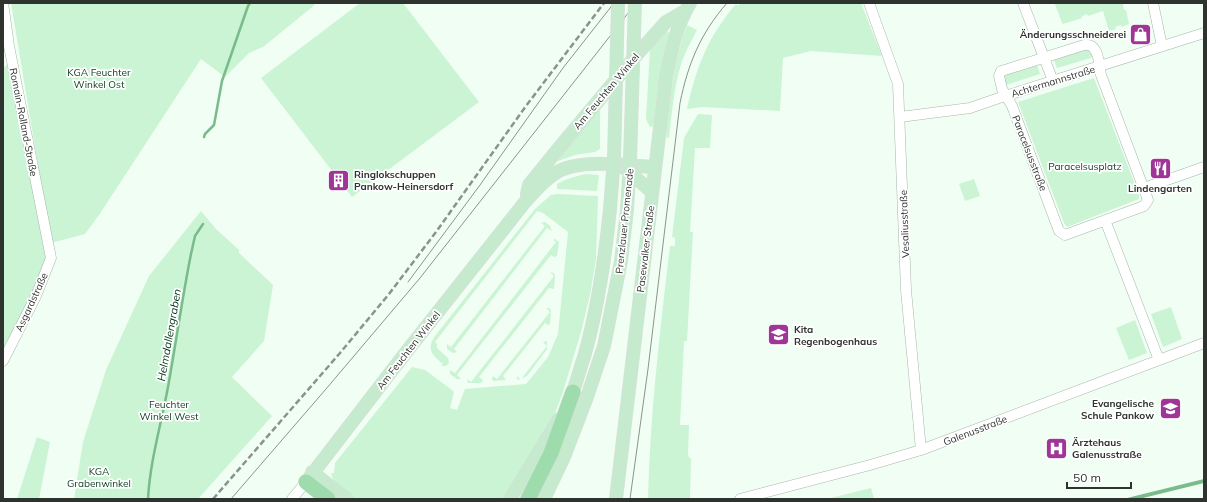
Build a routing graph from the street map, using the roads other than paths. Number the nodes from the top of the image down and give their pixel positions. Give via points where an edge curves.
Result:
1 (618, 3) edge
2 (635, 3) edge
3 (869, 3) edge
4 (1023, 3) edge
5 (1153, 3) edge
6 (3, 6) edge
7 (688, 7) edge
8 (1204, 33) edge
9 (1162, 46) junction
10 (1044, 58) junction
11 (1100, 66) junction
12 (1053, 81) junction
13 (1006, 96) junction
14 (900, 116) junction
15 (620, 165) junction
16 (654, 167) junction
17 (1204, 167) edge
18 (1144, 188) junction
19 (652, 192) junction
20 (525, 202) junction
21 (1106, 220) junction
22 (48, 241) joint
23 (1204, 343) edge
24 (1159, 360) junction
25 (3, 361) edge
26 (573, 392) junction
27 (921, 450) junction
28 (309, 477) junction
29 (292, 499) edge
30 (328, 499) edge
31 (346, 499) edge
32 (510, 499) edge
33 (528, 499) edge
34 (544, 499) edge
35 (616, 499) edge
36 (740, 499) edge

1 - 26 main road, Prenzlauer Promenade, bridge via 614,158 605,260 588,343
2 - 34 main road, Prenzlauer Promenade, bridge via 630,159 621,261 604,346 564,457
3 - 14 street, Vesaliusstraße via 898,84
4 - 10 street
5 - 9 street
6 - 22 street, Romain-Rolland-Straße
7 - 16 main road, Pasewalker Straße via 671,48
7 - 20 main road, Am Feuchten Winkel via 666,22 639,52 529,186
8 - 9 street, Achtermannstraße
9 - 11 street, Achtermannstraße
10 - 11 street, Paracelsusstraße via 1089,45 1093,47
10 - 12 street
10 - 13 street, Paracelsusstraße via 1001,72 999,78
11 - 12 street, Achtermannstraße
11 - 18 street, Paracelsusstraße
12 - 13 street, Achtermannstraße
13 - 14 street, Achtermannstraße via 970,108
13 - 21 street, Paracelsusstraße via 1059,231 1067,235
14 - 27 street, Vesaliusstraße via 906,290
15 - 16 main road, Am Feuchten Winkel
15 - 19 main road
15 - 20 main road, Am Feuchten Winkel via 579,165 565,169 555,173
16 - 19 main road, Pasewalker Straße
17 - 18 street
18 - 21 street, Paracelsusstraße via 1148,198 1146,204
19 - 35 main road, Pasewalker Straße
20 - 28 main road, Am Feuchten Winkel
21 - 24 street
22 - 25 street, Asgardstraße via 51,258 36,296
23 - 24 street, Galenusstraße
24 - 27 street, Galenusstraße
26 - 32 main road, Prenzlauer Promenade
26 - 33 highway via 551,453
27 - 36 street, Galenusstraße
28 - 29 street, Am Feuchten Winkel
28 - 30 highway
28 - 31 main road

